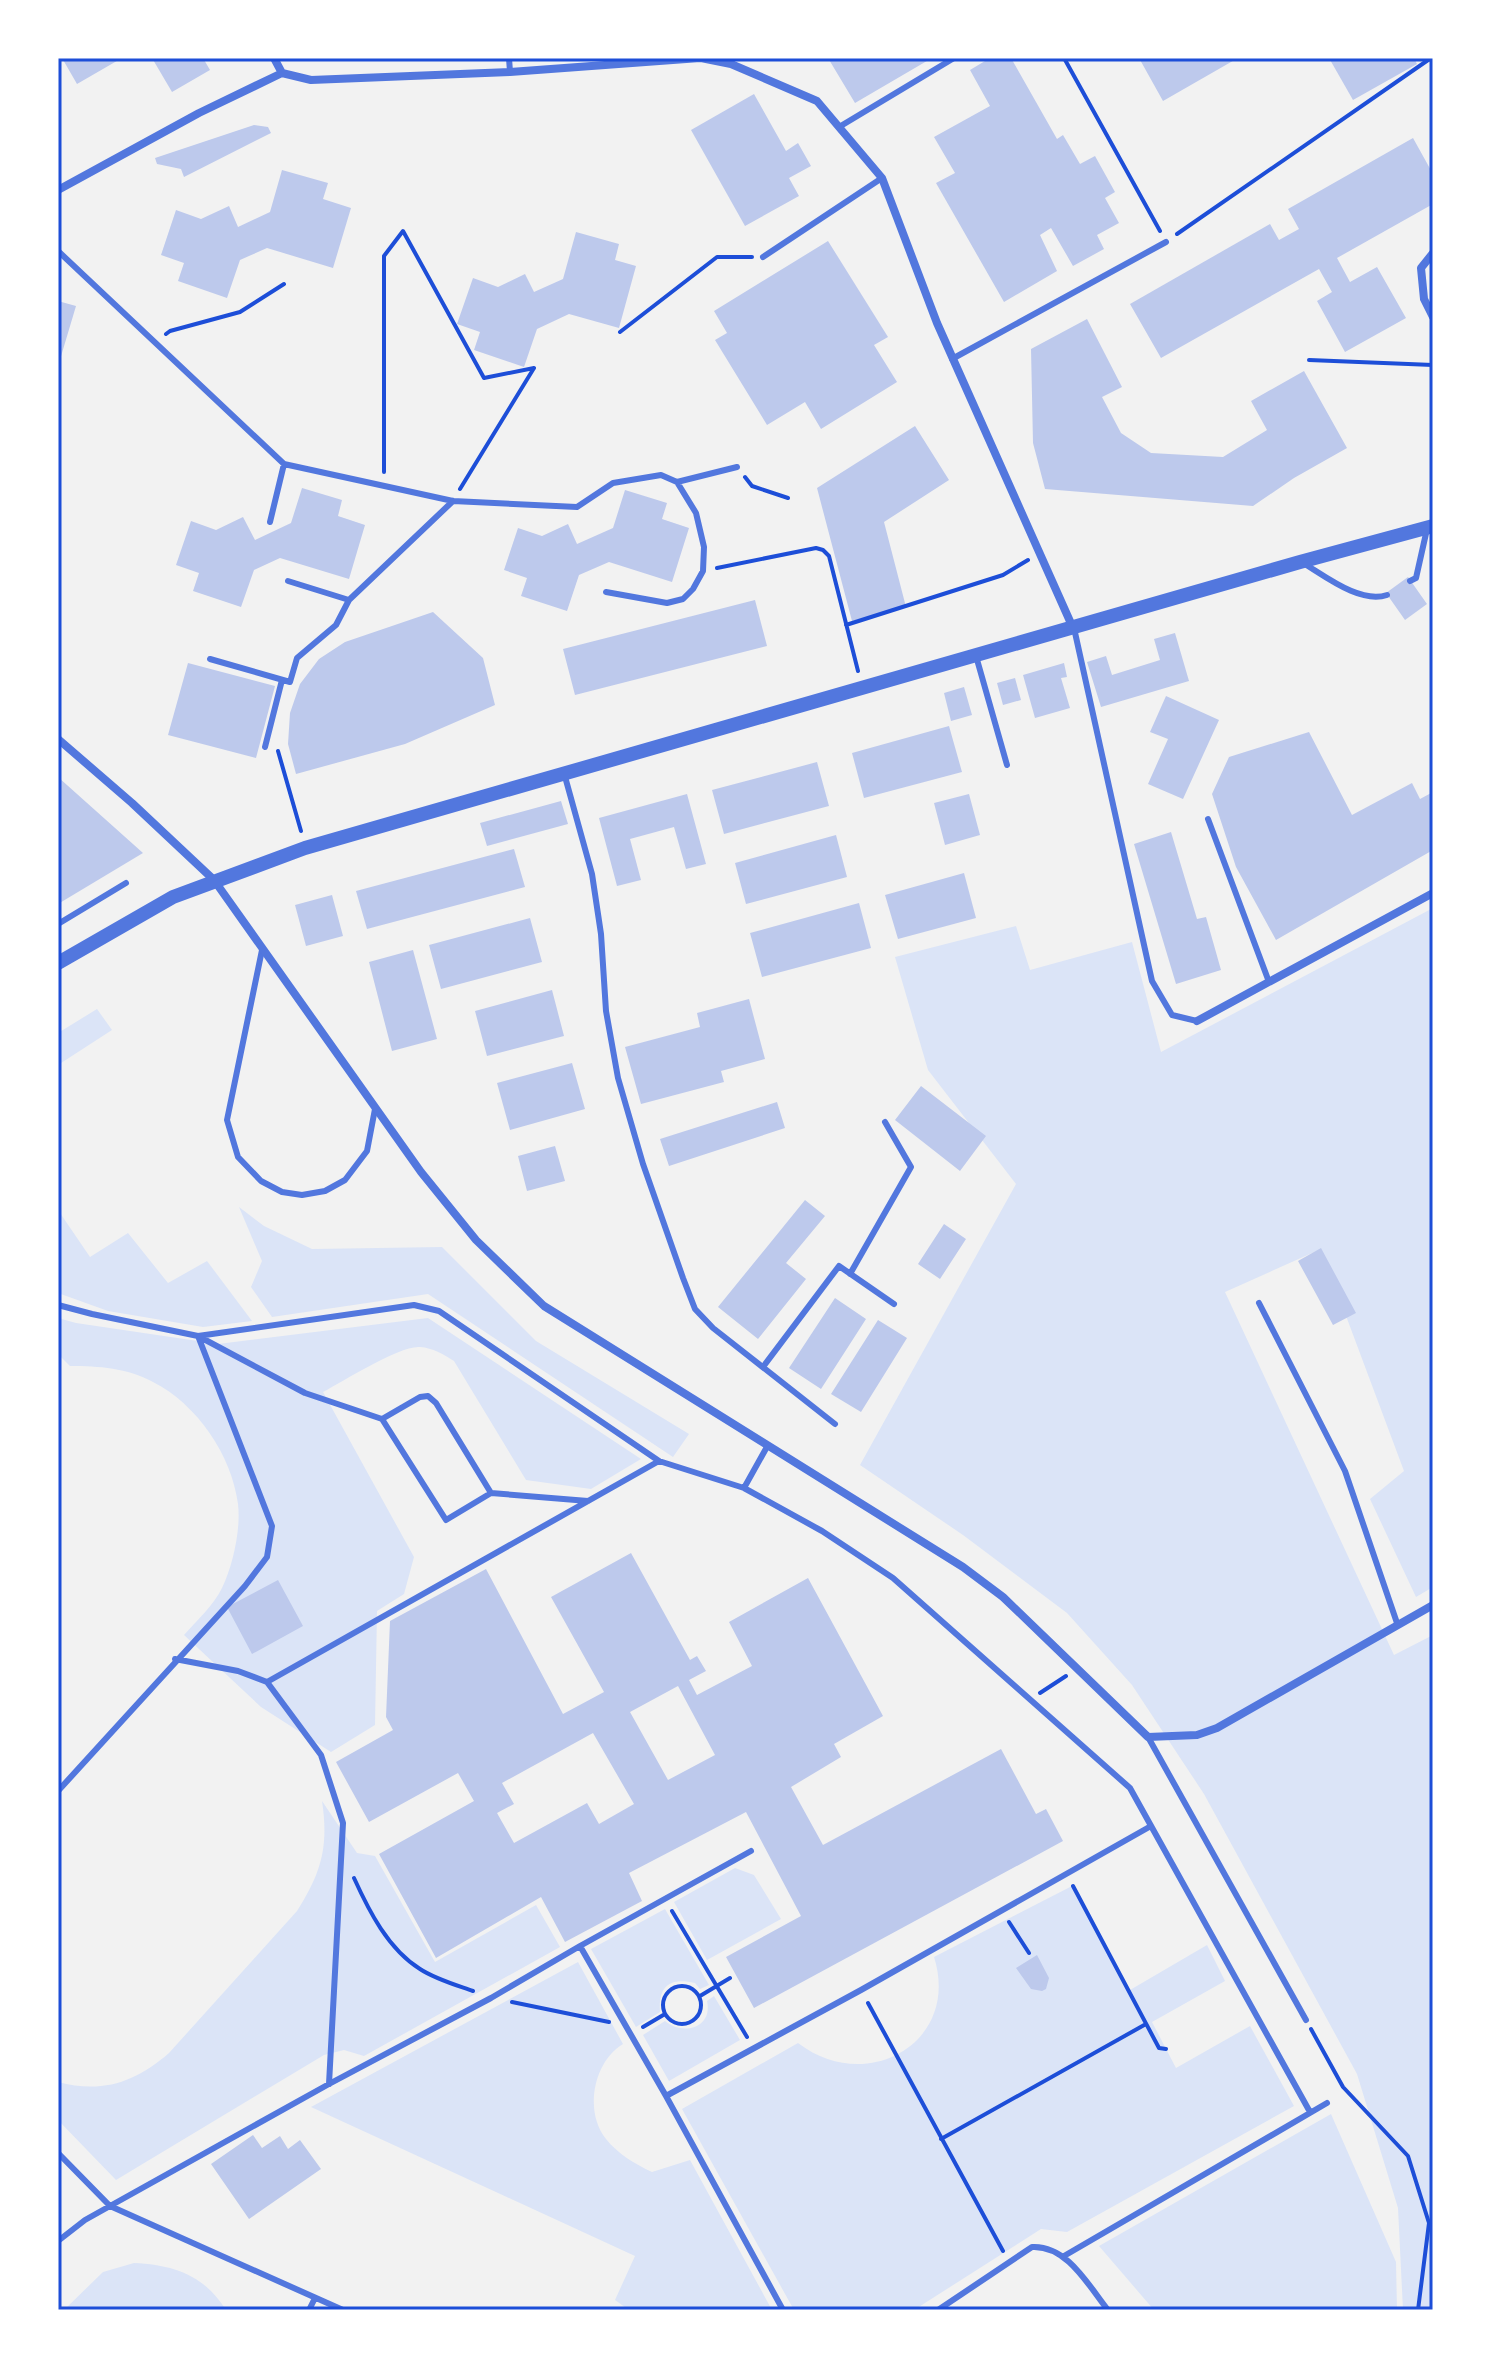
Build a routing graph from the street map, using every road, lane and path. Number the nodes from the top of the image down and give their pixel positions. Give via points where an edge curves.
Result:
1 (274, 58) edge
2 (509, 58) edge
3 (700, 58) edge
4 (954, 58) edge
5 (1064, 58) edge
6 (1431, 58) edge
7 (732, 61) edge
8 (510, 72) junction
9 (282, 73) junction
10 (839, 127) junction
11 (882, 178) junction
12 (58, 190) edge
13 (1166, 242) junction
14 (58, 251) edge
15 (1433, 253) edge
16 (763, 257) joint
17 (284, 284) dead end
18 (1433, 317) edge
19 (620, 332) dead end
20 (156, 343) junction
21 (952, 359) junction
22 (1309, 360) dead end
23 (1433, 365) edge
24 (284, 464) junction
25 (737, 467) joint
26 (677, 482) junction
27 (384, 486) junction
28 (788, 498) dead end
29 (453, 501) junction
30 (270, 522) dead end
31 (1430, 527) edge
32 (1040, 553) junction
33 (1300, 562) junction
34 (703, 571) junction
35 (288, 581) dead end
36 (1410, 581) dead end
37 (606, 592) dead end
38 (1387, 595) dead end
39 (349, 600) junction
40 (846, 625) junction
41 (1074, 628) junction
42 (976, 656) junction
43 (210, 659) dead end
44 (282, 680) junction
45 (863, 688) junction
46 (58, 739) edge
47 (265, 747) dead end
48 (277, 747) dead end
49 (1007, 765) dead end
50 (564, 773) junction
51 (1208, 819) dead end
52 (305, 848) junction
53 (214, 880) junction
54 (126, 883) dead end
55 (1433, 893) edge
56 (58, 924) edge
57 (262, 950) junction
58 (58, 963) edge
59 (1269, 982) junction
60 (1197, 1021) joint
61 (375, 1109) junction
62 (885, 1122) dead end
63 (850, 1274) junction
64 (1259, 1303) dead end
65 (894, 1304) dead end
66 (58, 1305) edge
67 (198, 1336) junction
68 (763, 1367) junction
69 (382, 1419) junction
70 (835, 1424) dead end
71 (768, 1445) junction
72 (659, 1461) junction
73 (744, 1488) junction
74 (491, 1493) junction
75 (588, 1501) junction
76 (1433, 1605) edge
77 (1397, 1623) junction
78 (175, 1659) junction
79 (1077, 1669) junction
80 (267, 1682) junction
81 (1031, 1698) junction
82 (1148, 1737) junction
83 (58, 1791) edge
84 (1151, 1826) junction
85 (751, 1851) dead end
86 (1066, 1874) junction
87 (353, 1875) dead end
88 (665, 1899) junction
89 (1001, 1910) junction
90 (580, 1946) junction
91 (1029, 1953) dead end
92 (730, 1978) dead end
93 (716, 1986) junction
94 (861, 1990) junction
95 (700, 1996) junction
96 (491, 1998) junction
97 (665, 2014) junction
98 (1306, 2020) joint
99 (1146, 2024) junction
100 (625, 2026) junction
101 (630, 2034) junction
102 (754, 2048) junction
103 (1166, 2049) dead end
104 (329, 2084) junction
105 (666, 2096) junction
106 (1327, 2103) dead end
107 (1310, 2112) junction
108 (941, 2139) junction
109 (58, 2153) edge
110 (110, 2206) junction
111 (58, 2241) edge
112 (1064, 2256) junction
113 (1009, 2262) junction
114 (315, 2298) junction
115 (309, 2310) edge
116 (343, 2310) edge
117 (783, 2310) edge
118 (938, 2310) edge
119 (1108, 2310) edge
120 (1418, 2310) edge

1 - 9 street
2 - 8 lane
3 - 7 street
3 - 8 street
4 - 10 lane
5 - 13 path
6 - 13 path
7 - 10 street via 817,101
8 - 9 street via 311,80
9 - 12 street
10 - 11 street
11 - 16 lane
11 - 21 street
13 - 21 lane
14 - 20 lane
15 - 18 street via 1421,268 1424,299
16 - 19 path via 717,257
17 - 20 path via 240,312 170,331
20 - 24 lane
21 - 32 street
22 - 23 path
24 - 27 lane
24 - 30 lane
25 - 26 lane
25 - 28 path via 752,486
26 - 29 lane via 661,475 613,483 577,507
26 - 34 lane via 696,513
27 - 29 lane
27 - 29 path via 384,256 403,231 484,378 534,368
29 - 39 lane
31 - 33 street
31 - 36 lane via 1416,578
32 - 40 path via 1003,575
32 - 41 street
33 - 38 lane via 1355,592
33 - 41 street
34 - 37 lane via 683,599 667,603
34 - 40 path via 823,550
35 - 39 lane
39 - 44 lane via 336,625 297,658 290,682
40 - 45 path
41 - 42 street
41 - 60 lane via 1152,981 1172,1015
42 - 45 street
42 - 49 lane
43 - 44 lane
44 - 47 lane
45 - 50 street
46 - 53 street
48 - 52 path
50 - 52 street
50 - 68 lane via 592,874 618,1078 643,1164 695,1309
51 - 59 lane
52 - 53 street
53 - 57 street
53 - 58 street via 173,897
54 - 56 lane
55 - 59 street
57 - 61 street
57 - 61 lane via 227,1120 238,1157 261,1181 282,1192 325,1191 345,1180 367,1151
59 - 60 street
61 - 71 street via 476,1240 544,1306
62 - 63 lane via 911,1167
63 - 65 lane
63 - 68 lane via 839,1266
64 - 77 lane via 1345,1471
66 - 67 lane
67 - 69 lane via 305,1393
67 - 72 lane via 414,1305 439,1311
67 - 78 lane via 272,1526 267,1557
68 - 70 lane
69 - 74 lane via 428,1396
69 - 74 lane via 446,1520
71 - 73 lane
71 - 79 street via 963,1567 1003,1597
72 - 73 lane
72 - 75 lane
73 - 81 lane via 893,1578
74 - 75 lane
75 - 80 lane
76 - 77 street
77 - 82 street via 1217,1728
78 - 80 lane
78 - 83 lane
79 - 81 path
79 - 82 street
80 - 104 lane via 321,1755 343,1823
81 - 84 lane via 1130,1788
82 - 98 lane
84 - 86 lane
84 - 107 lane
85 - 88 lane
86 - 89 lane
86 - 99 path
87 - 96 path via 380,1927 400,1952 420,1969
88 - 90 lane
88 - 93 path
89 - 91 path
89 - 94 lane
90 - 96 lane
90 - 100 lane
92 - 93 path
93 - 95 path
93 - 102 path
94 - 102 lane
94 - 108 path
95 - 97 path via 702,2006 692,2022 682,2024
95 - 97 path via 683,1985 673,1988 663,2004
96 - 100 path
96 - 104 lane
97 - 101 path
98 - 120 path via 1343,2087 1408,2156 1429,2223
99 - 103 path via 1159,2048
99 - 108 path
100 - 101 lane
101 - 105 lane
102 - 105 lane
104 - 110 lane
105 - 117 lane
106 - 107 lane
107 - 112 lane
108 - 113 path
109 - 110 lane
110 - 111 lane
110 - 114 lane
112 - 113 lane via 1047,2246 1032,2247
112 - 119 lane
113 - 118 lane
114 - 115 lane
114 - 116 lane

